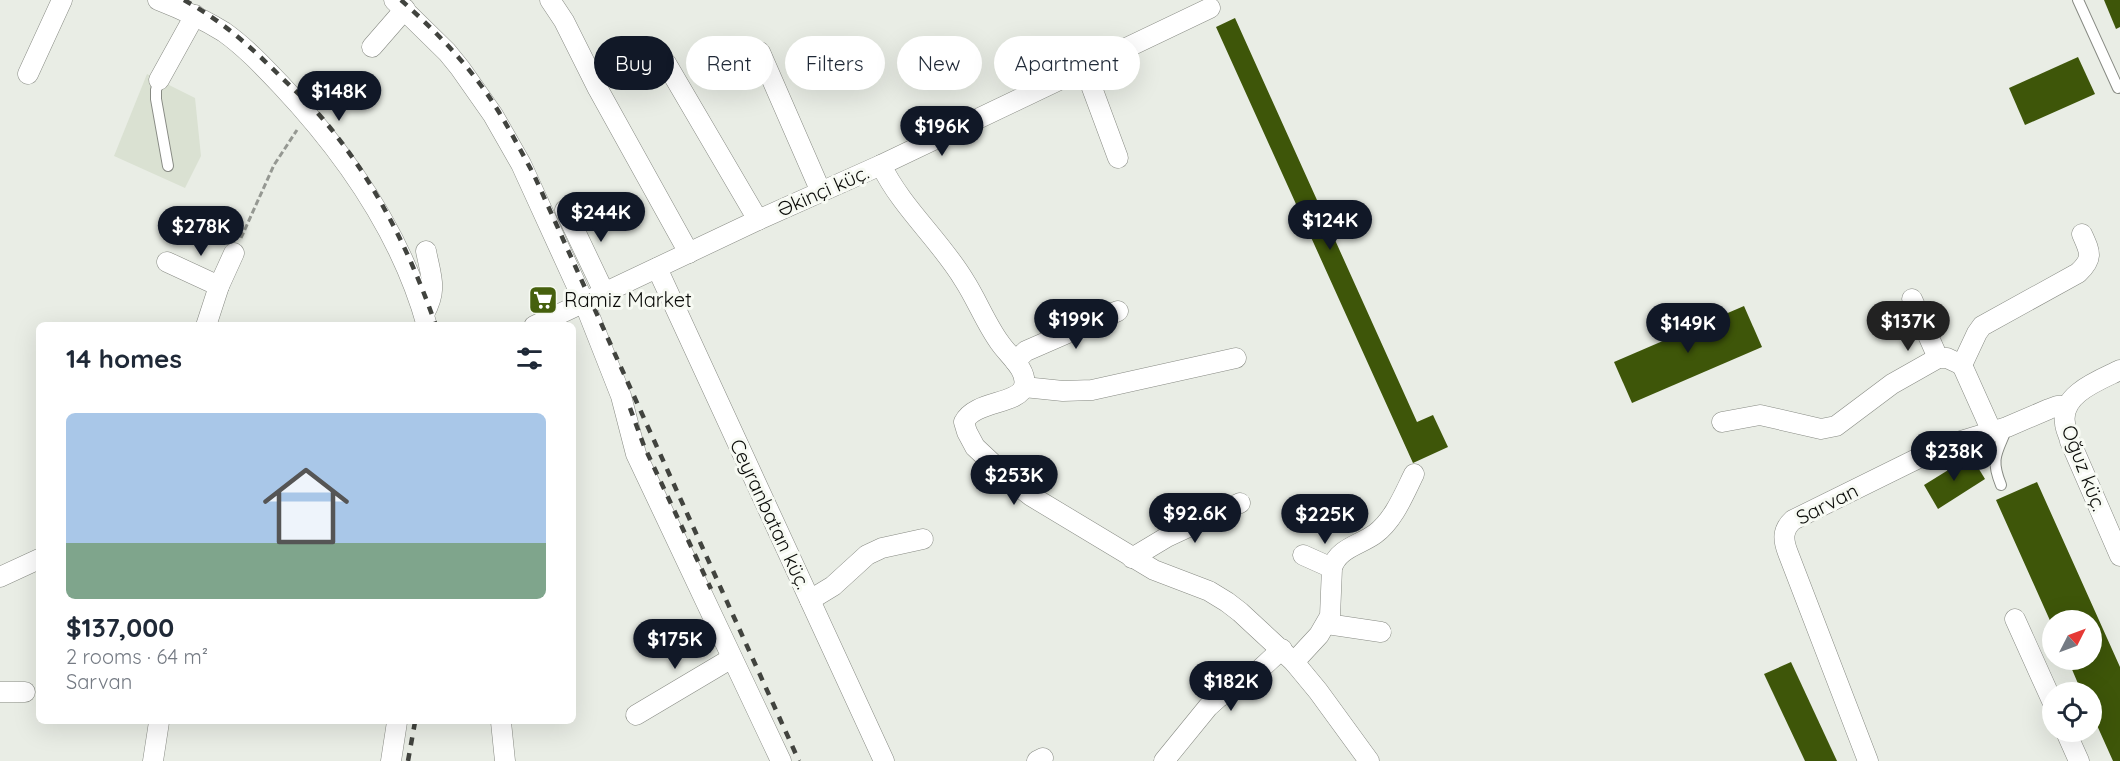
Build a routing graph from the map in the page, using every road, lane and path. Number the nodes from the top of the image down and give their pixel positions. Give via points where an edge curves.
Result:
1 (62, 0) edge
2 (158, 0) edge
3 (550, 0) edge
4 (2078, 0) edge
5 (399, 5) edge
6 (1210, 8) dead end
7 (195, 15) junction
8 (1140, 42) edge
9 (372, 47) dead end
10 (27, 74) dead end
11 (674, 77) edge
12 (159, 80) joint
13 (773, 82) edge
14 (2118, 88) dead end
15 (1040, 90) edge
16 (1093, 90) edge
17 (308, 113) junction
18 (1118, 158) dead end
19 (881, 165) junction
20 (168, 166) dead end
21 (820, 192) junction
22 (565, 210) dead end
23 (758, 220) junction
24 (2082, 234) dead end
25 (426, 251) dead end
26 (234, 253) joint
27 (688, 253) junction
28 (167, 262) dead end
29 (657, 268) junction
30 (219, 286) junction
31 (604, 292) junction
32 (1912, 299) dead end
33 (584, 302) junction
34 (1118, 311) dead end
35 (426, 320) edge
36 (207, 322) edge
37 (542, 322) edge
38 (1236, 358) dead end
39 (1938, 358) junction
40 (1015, 361) junction
41 (1962, 366) junction
42 (2120, 370) edge
43 (1024, 387) junction
44 (2067, 406) junction
45 (1722, 422) dead end
46 (2000, 430) junction
47 (1414, 474) dead end
48 (2001, 485) dead end
49 (1240, 502) dead end
50 (923, 539) dead end
51 (1303, 555) dead end
52 (2120, 556) edge
53 (1132, 558) junction
54 (36, 560) edge
55 (1332, 568) junction
56 (0, 577) edge
57 (810, 600) junction
58 (2015, 619) dead end
59 (1327, 624) junction
60 (1381, 632) dead end
61 (1288, 656) junction
62 (732, 658) junction
63 (2043, 682) edge
64 (0, 692) edge
65 (25, 692) dead end
66 (636, 715) dead end
67 (159, 724) edge
68 (397, 724) edge
69 (501, 724) edge
70 (2070, 742) edge
71 (153, 761) edge
72 (390, 761) edge
73 (505, 761) edge
74 (781, 761) edge
75 (884, 761) edge
76 (1164, 761) edge
77 (1369, 761) edge
78 (1868, 761) edge
79 (2079, 761) edge

1 - 10 street
2 - 7 street
3 - 27 street
4 - 14 lane
5 - 9 street
5 - 33 street via 447,52 493,115
6 - 8 street, Əkinçi küç.
7 - 12 street
7 - 17 street via 225,33 258,61
11 - 23 street
12 - 20 lane via 156,99
13 - 21 street
15 - 19 street, Əkinçi küç.
16 - 18 street
17 - 26 path via 274,165
17 - 35 street via 380,216 409,273
19 - 21 street, Əkinçi küç.
19 - 40 street via 898,194 964,279 997,339
21 - 23 street, Əkinçi küç.
22 - 31 street
23 - 27 street, Əkinçi küç.
24 - 41 street via 2090,253 2088,263 2078,273 1982,326
25 - 35 street via 433,290
26 - 30 street
27 - 29 street, Əkinçi küç.
28 - 30 street
29 - 31 street, Əkinçi küç.
29 - 57 street, Ceyranbatan küç.
30 - 36 street
31 - 33 street, Əkinçi küç.
32 - 39 street
33 - 37 street, Əkinçi küç.
33 - 62 street via 621,396 636,454
34 - 40 street via 1026,351
38 - 43 street via 1092,390
39 - 41 street
39 - 45 street via 1892,384 1836,426 1821,429 1760,415
40 - 43 street via 1024,377
41 - 46 street
42 - 44 street, Oğuz küç. via 2079,393
43 - 53 street via 1019,393 968,415 964,422 975,447 1031,496
44 - 46 street, Sarvan via 2049,408
44 - 52 street, Oğuz küç. via 2064,422 2070,441
46 - 48 lane via 1994,469
46 - 78 street, Sarvan via 1941,447 1786,526 1783,539
47 - 55 street via 1385,525 1341,553
49 - 53 street via 1158,541
50 - 57 street via 867,555 833,586
51 - 55 street
53 - 61 street via 1227,602
54 - 56 street
55 - 59 street
57 - 75 street, Ceyranbatan küç.
58 - 63 street
59 - 60 street
59 - 61 street
61 - 76 street via 1218,698
61 - 77 street
62 - 66 street
62 - 74 street
64 - 65 street
67 - 71 street
68 - 72 street
69 - 73 street
70 - 79 street

